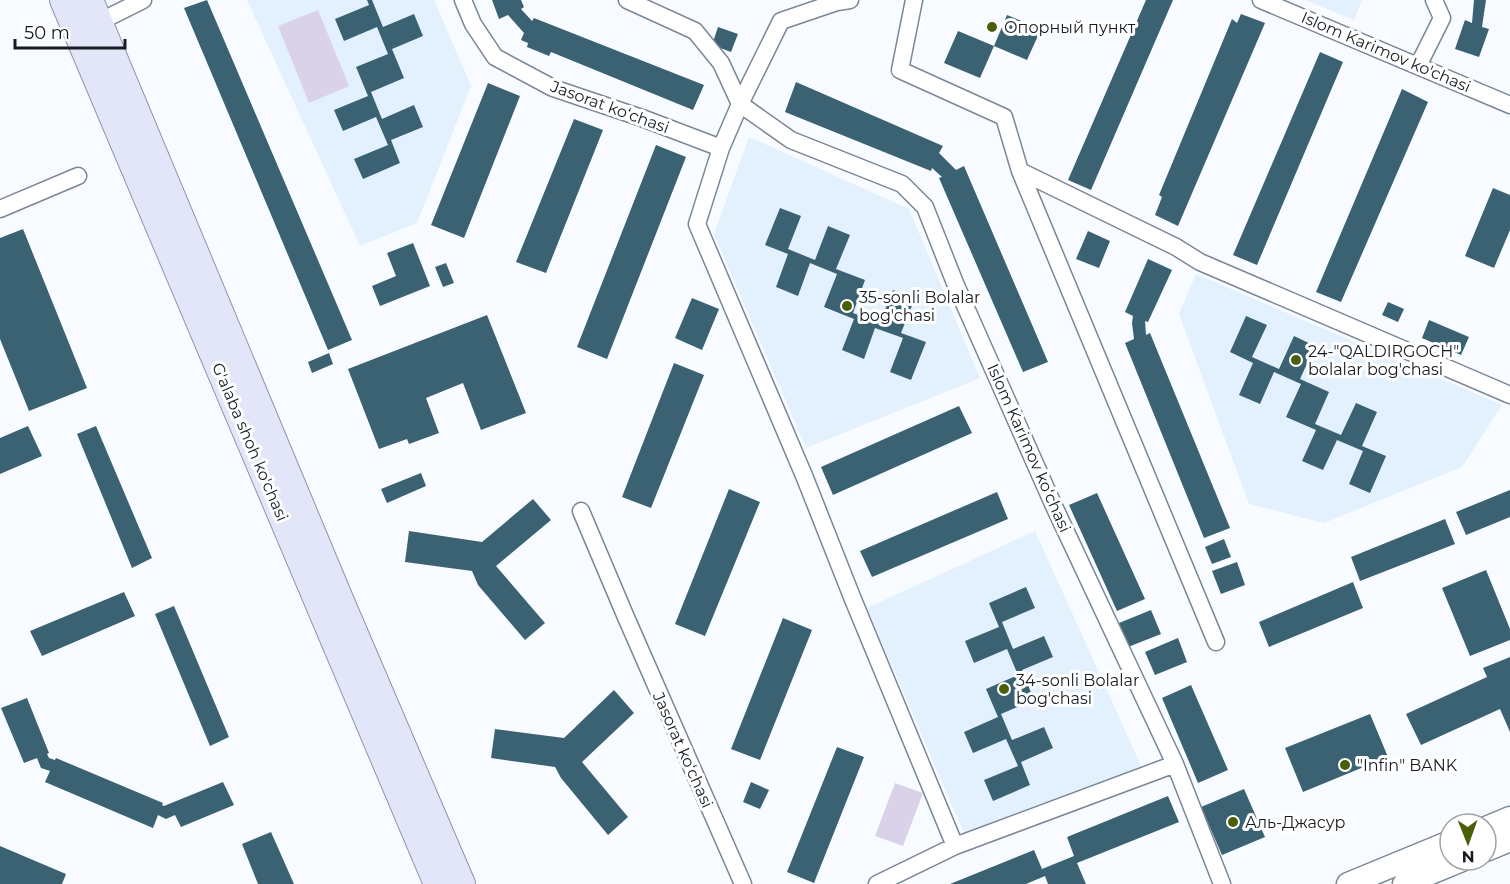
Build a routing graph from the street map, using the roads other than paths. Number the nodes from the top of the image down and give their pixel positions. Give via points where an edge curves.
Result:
1 (63, 0) edge
2 (143, 0) edge
3 (463, 0) edge
4 (627, 0) edge
5 (850, 0) edge
6 (914, 0) edge
7 (1261, 0) edge
8 (1434, 0) edge
9 (95, 11) edge
10 (1418, 66) junction
11 (740, 104) junction
12 (1510, 105) edge
13 (721, 148) junction
14 (1020, 171) junction
15 (78, 176) dead end
16 (0, 209) edge
17 (1510, 395) edge
18 (582, 511) dead end
19 (1216, 642) dead end
20 (1175, 764) junction
21 (955, 846) junction
22 (1438, 847) edge
23 (1438, 870) edge
24 (437, 884) edge
25 (462, 884) edge
26 (743, 884) edge
27 (877, 884) edge
28 (1222, 884) edge
29 (1348, 884) edge
30 (1404, 884) edge

1 - 24 main road, G'alaba shoh ko'chasi
2 - 9 street
3 - 13 street, Jasorat ko‘chasi via 473,24 495,57 553,88
4 - 11 street via 694,31 721,63
5 - 11 street via 781,21
6 - 14 street via 900,70 1004,117
7 - 10 street, Islom Karimov ko'chasi
8 - 10 street via 1442,18
9 - 25 main road, G'alaba shoh ko'chasi
10 - 12 street, Islom Karimov ko'chasi
11 - 13 street
11 - 20 street, Islom Karimov ko‘chasi via 791,140 902,184 925,207 1048,494
13 - 21 street via 697,224
14 - 17 street via 1200,262
14 - 19 street
15 - 16 street
18 - 26 street, Jasorat ko‘chasi
20 - 21 street
20 - 28 street, Islom Karimov ko‘chasi
21 - 27 street
22 - 29 main road
23 - 30 main road

